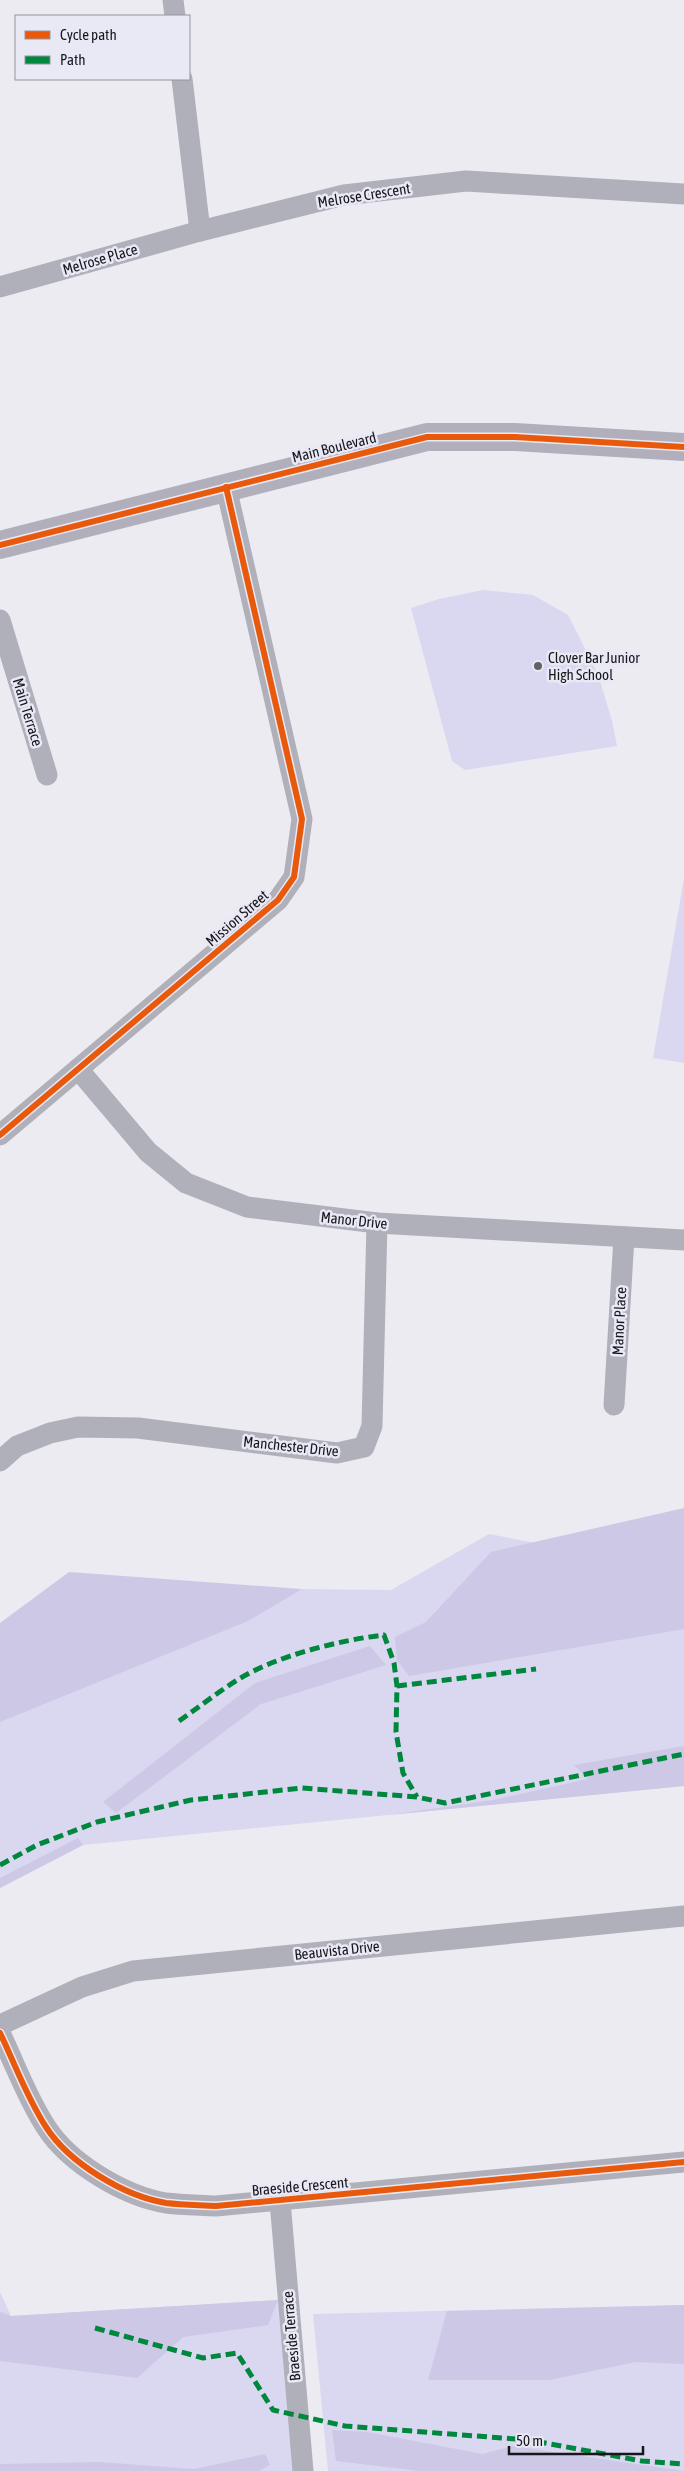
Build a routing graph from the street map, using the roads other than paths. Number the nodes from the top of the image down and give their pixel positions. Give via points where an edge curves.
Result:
1 (173, 0) edge
2 (175, 15) edge
3 (182, 80) edge
4 (684, 194) edge
5 (200, 231) junction
6 (0, 287) edge
7 (683, 446) edge
8 (226, 487) junction
9 (0, 545) edge
10 (0, 620) edge
11 (46, 775) dead end
12 (78, 1069) junction
13 (0, 1135) edge
14 (377, 1223) junction
15 (624, 1237) junction
16 (684, 1240) edge
17 (614, 1405) dead end
18 (0, 1461) edge
19 (684, 1916) edge
20 (0, 2025) edge
21 (0, 2034) edge
22 (684, 2162) edge
23 (280, 2201) junction
24 (304, 2471) edge

1 - 2 street
3 - 5 street
4 - 5 street, Melrose Crescent via 466,181 344,195
5 - 6 street, Melrose Place
7 - 8 street, Main Boulevard via 514,437 427,437
8 - 9 street, Main Boulevard
8 - 12 street, Mission Street via 302,819 294,877 278,900
10 - 11 street, Main Terrace
12 - 13 street, Mission Street
12 - 14 street, Manor Drive via 148,1152 186,1183 247,1207
14 - 15 street, Manor Drive
14 - 18 street, Manchester Drive via 372,1426 364,1447 337,1454 138,1428 78,1427 50,1433 17,1446
15 - 16 street, Manor Drive
15 - 17 street, Manor Place
19 - 20 street, Beauvista Drive via 133,1971 82,1987
21 - 23 street, Braeside Crescent via 47,2128 84,2167 129,2192 166,2203 216,2206
22 - 23 street, Braeside Crescent
23 - 24 street, Braeside Terrace

